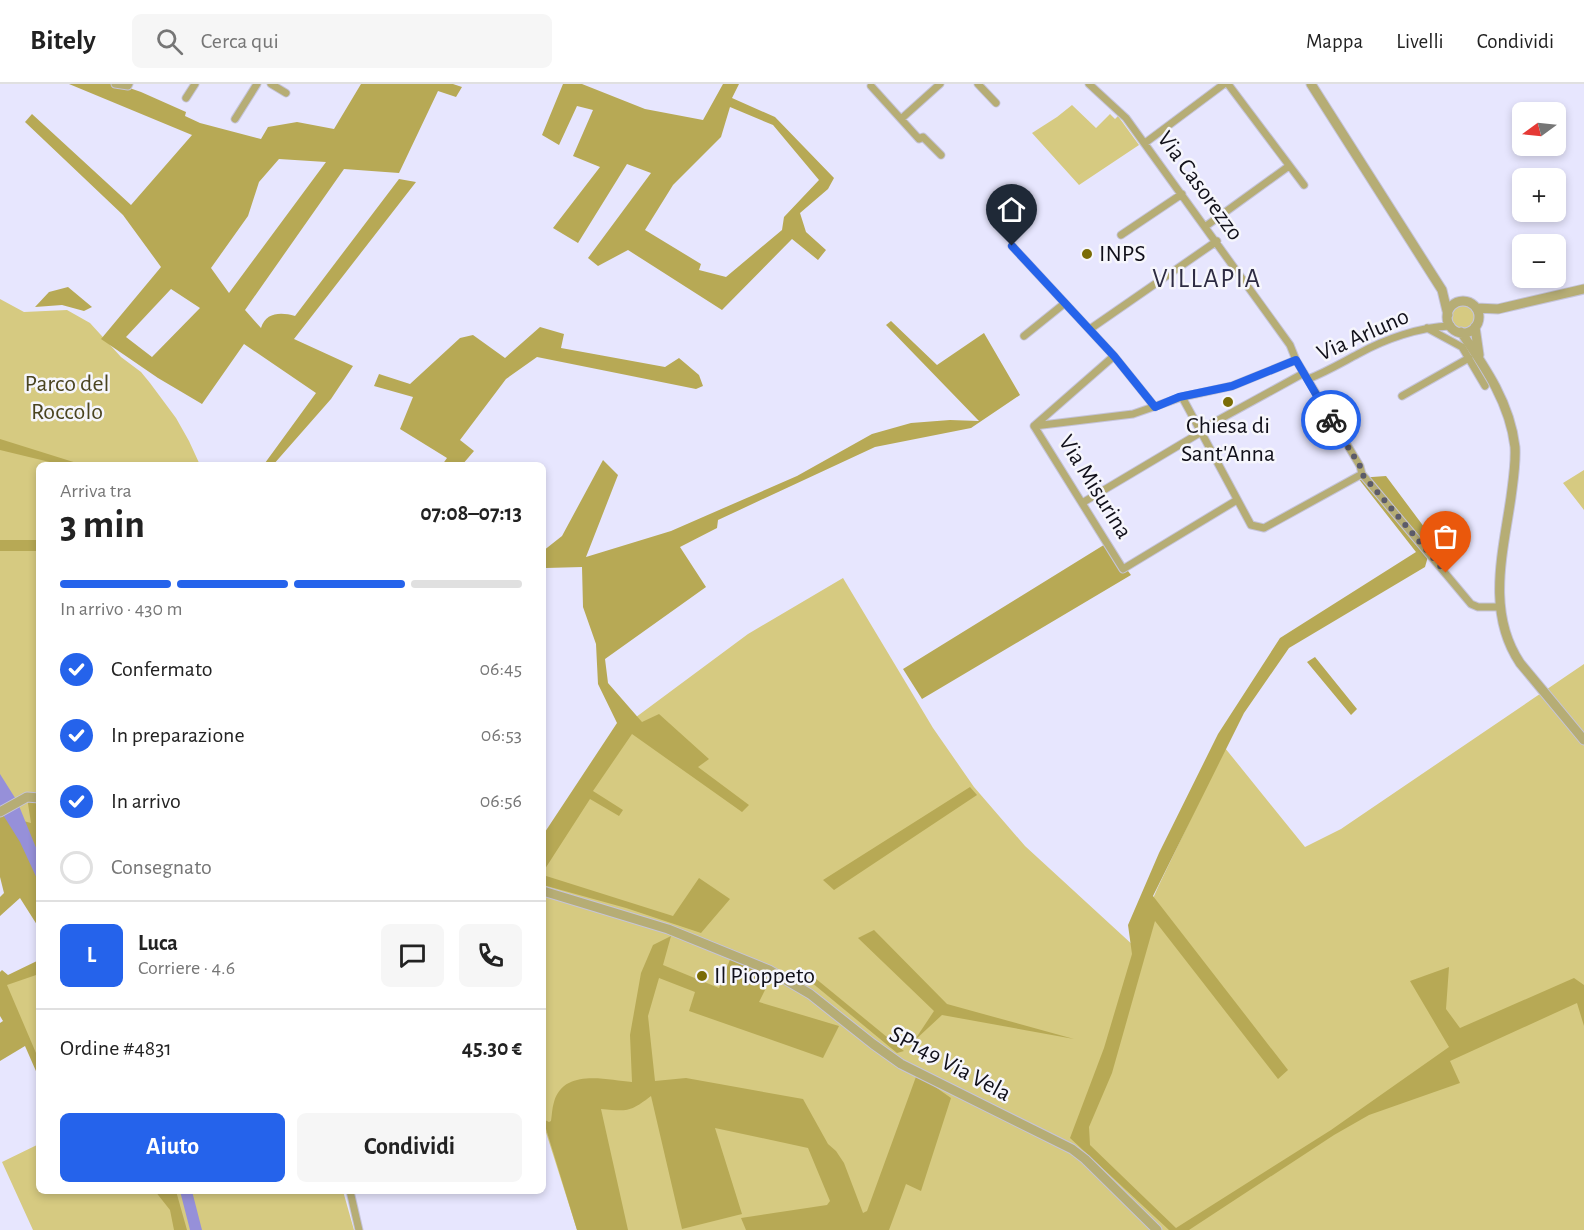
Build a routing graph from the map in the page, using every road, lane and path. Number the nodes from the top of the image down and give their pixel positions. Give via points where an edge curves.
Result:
1 (115, 84) edge
2 (129, 84) edge
3 (195, 84) edge
4 (257, 84) edge
5 (272, 84) edge
6 (940, 84) edge
7 (978, 84) edge
8 (1089, 84) edge
9 (1224, 84) edge
10 (1228, 84) edge
11 (1311, 84) edge
12 (871, 86) dead end
13 (286, 93) dead end
14 (186, 98) dead end
15 (996, 103) dead end
16 (235, 119) dead end
17 (901, 119) junction
18 (1145, 143) junction
19 (941, 154) dead end
20 (1289, 165) junction
21 (1304, 185) dead end
22 (1182, 194) junction
23 (1206, 226) junction
24 (1121, 235) dead end
25 (1217, 242) junction
26 (1012, 246) dead end
27 (1584, 289) edge
28 (1442, 290) junction
29 (1461, 301) junction
30 (1065, 303) junction
31 (1476, 308) junction
32 (1498, 309) junction
33 (1449, 319) junction
34 (1476, 325) junction
35 (1430, 327) junction
36 (1089, 329) junction
37 (1461, 332) junction
38 (1024, 336) dead end
39 (1114, 356) junction
40 (1469, 358) junction
41 (1296, 360) junction
42 (1480, 360) junction
43 (1306, 376) junction
44 (1485, 386) dead end
45 (1402, 396) dead end
46 (1182, 397) junction
47 (1155, 407) junction
48 (1034, 426) junction
49 (1200, 430) junction
50 (1362, 474) junction
51 (1237, 500) junction
52 (1082, 503) junction
53 (1499, 607) junction
54 (1584, 740) edge
55 (36, 798) edge
56 (0, 812) edge
57 (546, 892) edge
58 (351, 1194) edge
59 (359, 1230) edge
60 (1157, 1230) edge

1 - 2 street
3 - 14 street
4 - 16 street
5 - 13 street
6 - 17 street
7 - 15 street
8 - 18 street, Via Casorezzo via 1126,118
9 - 18 street
10 - 20 street
11 - 28 street
12 - 17 street
17 - 19 street
18 - 22 street, Via Casorezzo
20 - 21 street
20 - 23 street
22 - 23 street, Via Casorezzo
22 - 24 street
23 - 25 street, Via Casorezzo
25 - 36 street
25 - 41 street, Via Casorezzo via 1290,345
26 - 30 street
27 - 32 street
28 - 29 street
28 - 33 street
29 - 31 street
29 - 33 street via 1453,305
30 - 36 street
30 - 38 street
31 - 32 street
31 - 34 street
32 - 34 street
33 - 35 street, Via Arluno
33 - 37 street
34 - 37 street
34 - 42 street
35 - 40 street via 1462,347
35 - 43 street, Via Arluno via 1374,346 1327,372
36 - 39 street
37 - 42 street
39 - 47 street
39 - 48 street
40 - 44 street
40 - 45 street
41 - 43 street, Via Casorezzo
41 - 46 street via 1232,386
42 - 53 street via 1506,410 1515,449 1499,577
43 - 49 street, Via Arluno
43 - 50 street, Via Casorezzo
46 - 47 street
46 - 49 street
47 - 48 street via 1106,419
48 - 52 street, Via Misurina
49 - 51 street
49 - 52 street, Via Arluno
50 - 51 street via 1264,528 1251,525
50 - 53 street, Via Casorezzo via 1471,604
51 - 52 street, Via Misurina via 1123,569
53 - 54 street via 1516,656
55 - 56 street via 27,798
57 - 60 street, SP149 Via Vela via 668,929 790,981 901,1064 1072,1149
58 - 59 street

